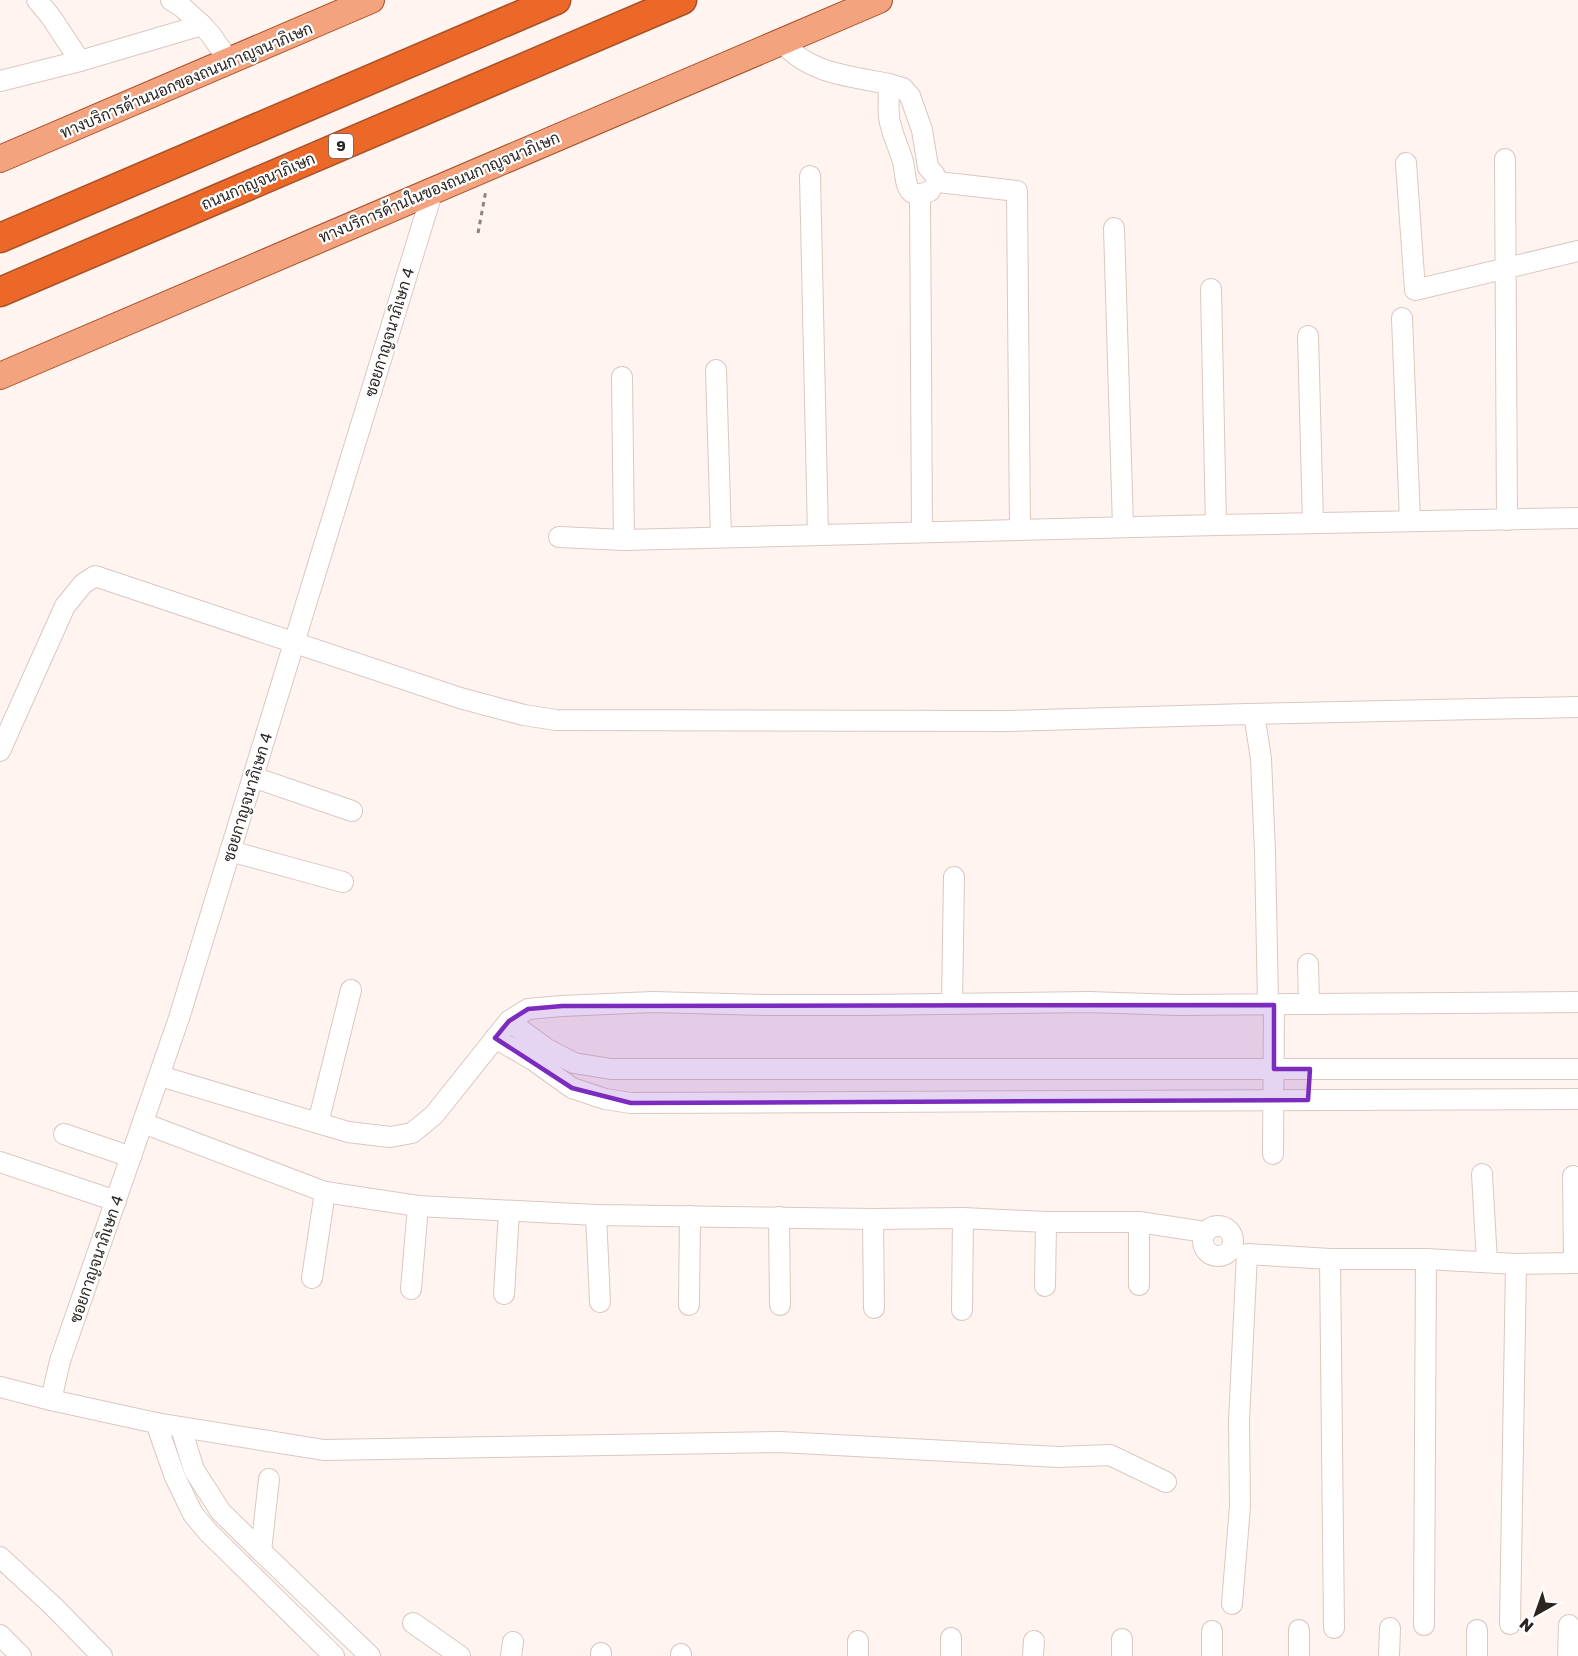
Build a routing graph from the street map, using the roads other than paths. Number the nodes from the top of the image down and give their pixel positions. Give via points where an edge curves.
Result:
1 (37, 0) edge
2 (171, 0) edge
3 (371, 0) edge
4 (556, 0) edge
5 (682, 0) edge
6 (879, 0) edge
7 (202, 26) junction
8 (781, 42) junction
9 (80, 61) junction
10 (229, 61) junction
11 (0, 81) edge
12 (889, 84) junction
13 (0, 159) edge
14 (1505, 159) dead end
15 (1406, 163) dead end
16 (810, 176) dead end
17 (938, 182) junction
18 (433, 190) junction
19 (920, 195) junction
20 (1114, 228) dead end
21 (0, 238) edge
22 (1578, 251) edge
23 (1505, 268) junction
24 (1211, 289) dead end
25 (0, 292) edge
26 (1402, 318) dead end
27 (1308, 336) dead end
28 (716, 370) dead end
29 (0, 375) edge
30 (622, 377) dead end
31 (1578, 518) edge
32 (1507, 520) junction
33 (1410, 521) junction
34 (1313, 523) junction
35 (1216, 525) junction
36 (1123, 527) junction
37 (1020, 530) junction
38 (921, 532) junction
39 (818, 535) junction
40 (559, 537) dead end
41 (721, 537) junction
42 (624, 540) junction
43 (295, 642) junction
44 (1578, 707) edge
45 (1248, 714) junction
46 (0, 751) edge
47 (253, 777) junction
48 (351, 811) dead end
49 (230, 851) junction
50 (954, 877) dead end
51 (343, 882) dead end
52 (1308, 964) dead end
53 (351, 990) dead end
54 (1578, 1002) edge
55 (952, 1004) junction
56 (1271, 1004) junction
57 (1309, 1004) junction
58 (509, 1021) junction
59 (495, 1038) junction
60 (1274, 1069) junction
61 (1310, 1069) junction
62 (1578, 1069) edge
63 (160, 1076) junction
64 (1578, 1099) edge
65 (1273, 1100) junction
66 (1308, 1100) junction
67 (318, 1123) junction
68 (143, 1124) junction
69 (64, 1134) dead end
70 (1273, 1154) dead end
71 (131, 1157) junction
72 (0, 1162) edge
73 (1482, 1174) dead end
74 (1573, 1176) dead end
75 (325, 1192) junction
76 (116, 1201) junction
77 (418, 1206) junction
78 (509, 1211) junction
79 (596, 1215) junction
80 (690, 1216) junction
81 (779, 1217) junction
82 (873, 1218) junction
83 (963, 1218) junction
84 (1046, 1222) junction
85 (1139, 1222) junction
86 (1239, 1252) junction
87 (1330, 1259) junction
88 (1426, 1259) junction
89 (1487, 1262) junction
90 (1576, 1263) edge
91 (1516, 1264) junction
92 (312, 1278) dead end
93 (1139, 1285) dead end
94 (1045, 1286) dead end
95 (411, 1289) dead end
96 (504, 1294) dead end
97 (600, 1302) dead end
98 (689, 1305) dead end
99 (780, 1305) dead end
100 (874, 1308) dead end
101 (962, 1310) dead end
102 (0, 1387) edge
103 (51, 1401) junction
104 (156, 1423) junction
105 (181, 1428) junction
106 (269, 1479) dead end
107 (1166, 1482) dead end
108 (261, 1551) junction
109 (0, 1557) edge
110 (1232, 1604) dead end
111 (413, 1623) dead end
112 (1510, 1624) dead end
113 (1424, 1625) dead end
114 (1569, 1625) dead end
115 (1334, 1628) dead end
116 (1390, 1628) dead end
117 (1299, 1630) dead end
118 (1477, 1630) dead end
119 (1212, 1631) dead end
120 (0, 1635) edge
121 (21, 1656) edge
122 (102, 1656) edge
123 (334, 1656) edge
124 (370, 1656) edge
125 (460, 1656) edge
126 (1212, 1656) edge
127 (1299, 1656) edge
128 (1389, 1656) edge
129 (1477, 1656) edge
130 (1568, 1656) edge

1 - 9 street
2 - 7 street
3 - 10 main road, ทางบริการด้านนอกของถนนกาญจนาภิเษก
4 - 21 highway
5 - 25 highway, ถนนกาญจนาภิเษก / 9
6 - 8 main road, ทางบริการด้านในของถนนกาญจนาภิเษก
7 - 9 street
7 - 10 street
8 - 12 street via 792,54 824,71
8 - 18 main road, ทางบริการด้านในของถนนกาญจนาภิเษก
9 - 11 street
10 - 13 main road, ทางบริการด้านนอกของถนนกาญจนาภิเษก
12 - 17 street via 903,88 910,96 922,130 928,167
12 - 19 street via 889,117 903,161 904,178 910,189
14 - 23 street
15 - 23 street via 1415,291
16 - 39 street
17 - 19 street
17 - 37 street via 1017,191
18 - 29 main road, ทางบริการด้านในของถนนกาญจนาภิเษก
18 - 43 street, ซอยกาญจนาภิเษก 4
19 - 38 street
20 - 36 street
22 - 23 street
23 - 32 street
24 - 35 street
26 - 33 street
27 - 34 street
28 - 41 street
30 - 42 street
31 - 32 street
32 - 33 street
33 - 34 street
34 - 35 street
35 - 36 street
36 - 37 street
37 - 38 street
38 - 39 street
39 - 41 street
40 - 42 street
41 - 42 street
43 - 45 street via 460,698 556,720 1006,721
43 - 46 street via 95,576 65,606
43 - 47 street, ซอยกาญจนาภิเษก 4
44 - 45 street
45 - 56 street via 1256,720 1261,759
47 - 48 street
47 - 49 street, ซอยกาญจนาภิเษก 4
49 - 51 street
49 - 63 street, ซอยกาญจนาภิเษก 4
50 - 55 street
52 - 57 street
53 - 67 street
54 - 57 street
55 - 56 street
55 - 58 street via 653,1002 528,1009
56 - 57 street
56 - 60 street
58 - 59 street
58 - 60 street via 574,1063 611,1069
59 - 65 street via 572,1088 605,1100 631,1103
59 - 67 street via 434,1115 412,1133 390,1137 348,1132
60 - 61 street
60 - 65 street
61 - 62 street
61 - 66 street
63 - 67 street
63 - 68 street, ซอยกาญจนาภิเษก 4
64 - 66 street
65 - 66 street
65 - 70 street
68 - 71 street, ซอยกาญจนาภิเษก 4
68 - 75 street
69 - 71 street
71 - 76 street, ซอยกาญจนาภิเษก 4
72 - 76 street
73 - 89 street
74 - 90 street
75 - 77 street
75 - 92 street
76 - 103 street, ซอยกาญจนาภิเษก 4 via 60,1361
77 - 78 street
77 - 95 street
78 - 79 street
78 - 96 street
79 - 80 street
79 - 97 street
80 - 81 street
80 - 98 street
81 - 82 street
81 - 99 street
82 - 83 street
82 - 100 street
83 - 84 street
83 - 101 street
84 - 85 street
84 - 94 street
85 - 86 street via 1205,1232 1204,1247 1217,1256
85 - 93 street
86 - 87 street
86 - 110 street via 1240,1506
87 - 88 street
87 - 115 street
88 - 89 street
88 - 113 street
89 - 91 street
90 - 91 street
91 - 112 street
102 - 103 street
103 - 104 street
104 - 105 street
104 - 123 street via 193,1514
105 - 107 street via 324,1450 780,1442 1058,1457 1110,1455
105 - 108 street via 194,1470 221,1512
106 - 108 street
108 - 124 street
109 - 122 street
111 - 125 street
114 - 130 street
116 - 128 street
117 - 127 street
118 - 129 street
119 - 126 street
120 - 121 street

